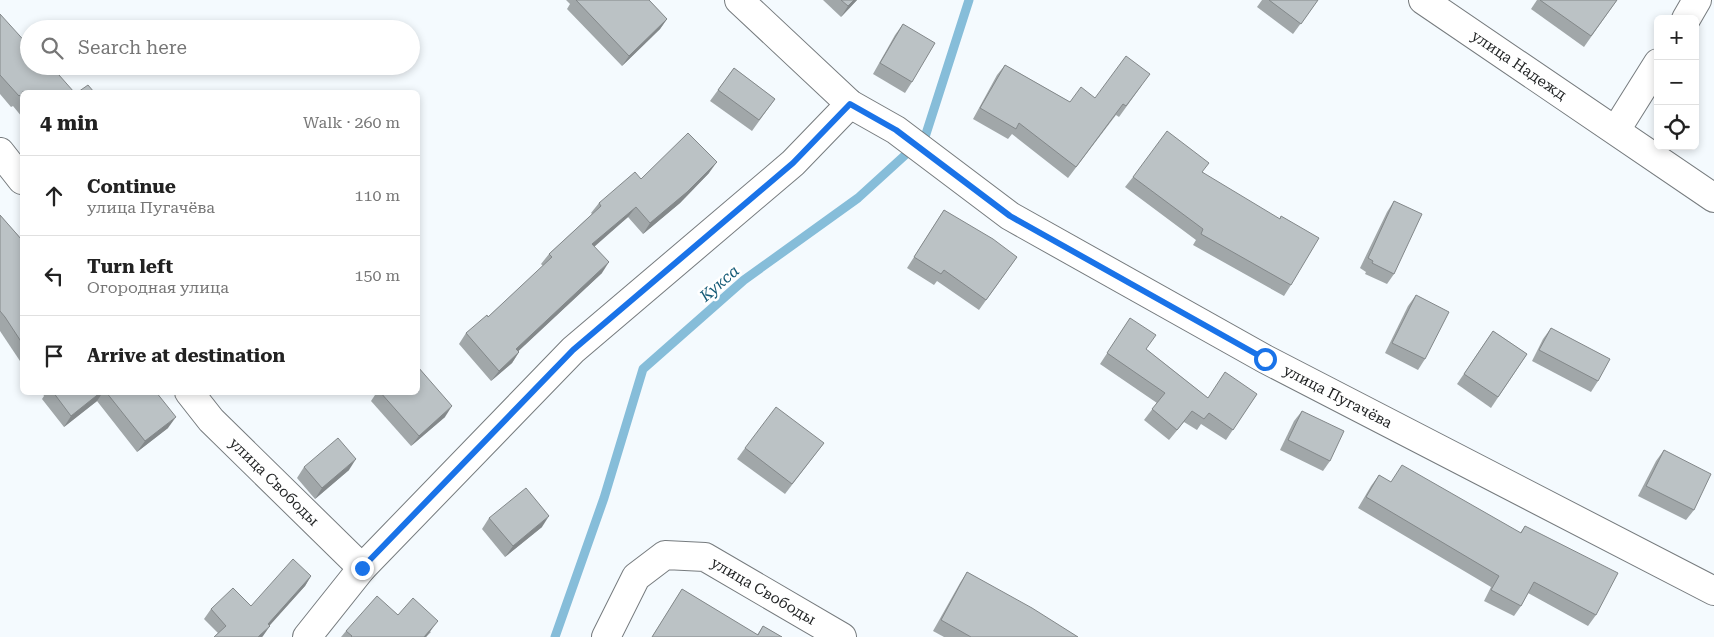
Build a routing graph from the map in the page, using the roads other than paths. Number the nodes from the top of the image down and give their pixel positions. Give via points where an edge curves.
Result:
1 (739, 0) edge
2 (1423, 0) edge
3 (1697, 0) edge
4 (1688, 15) edge
5 (1654, 69) edge
6 (850, 104) junction
7 (1616, 130) junction
8 (0, 152) edge
9 (20, 177) edge
10 (1714, 198) edge
11 (191, 395) edge
12 (362, 568) junction
13 (1714, 590) edge
14 (307, 637) edge
15 (606, 637) edge
16 (842, 637) edge

1 - 6 street, улица Пугачёва
2 - 7 street, улица Надежд
3 - 4 street
5 - 7 street
6 - 12 street via 793,163 573,350
6 - 13 street, улица Пугачёва via 896,130 1010,216 1265,359
7 - 10 street, улица Надежд
8 - 9 street
11 - 12 street, улица Свободы via 211,420
12 - 14 street
15 - 16 street, улица Свободы via 636,577 665,555 705,557

